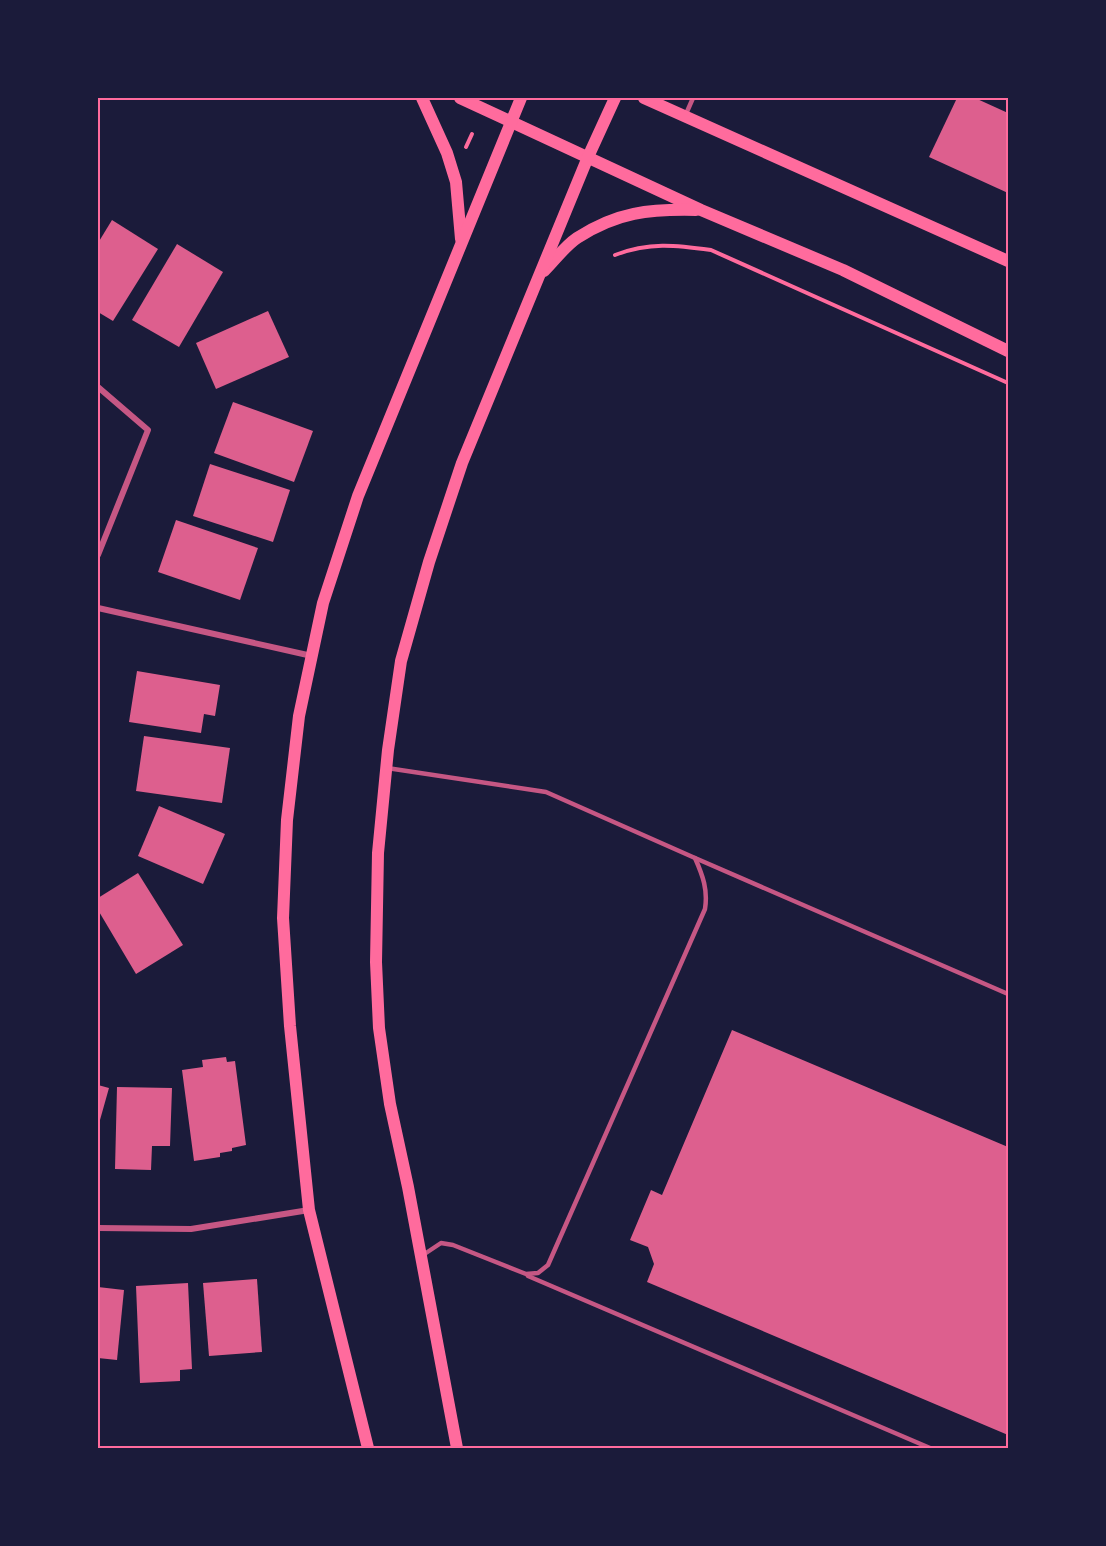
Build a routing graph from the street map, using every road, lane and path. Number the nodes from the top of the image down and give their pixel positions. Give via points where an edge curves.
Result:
1 (422, 98) edge
2 (460, 98) edge
3 (521, 98) edge
4 (615, 98) edge
5 (644, 98) edge
6 (693, 98) edge
7 (685, 116) junction
8 (510, 121) junction
9 (472, 134) dead end
10 (466, 148) dead end
11 (588, 157) junction
12 (701, 210) junction
13 (461, 243) junction
14 (615, 255) dead end
15 (1008, 261) edge
16 (539, 276) junction
17 (1008, 351) edge
18 (1008, 384) edge
19 (98, 387) edge
20 (98, 555) edge
21 (98, 608) edge
22 (312, 656) junction
23 (387, 768) junction
24 (695, 858) junction
25 (1008, 994) edge
26 (309, 1210) junction
27 (98, 1228) edge
28 (421, 1257) junction
29 (526, 1275) junction
30 (368, 1449) edge
31 (457, 1449) edge
32 (930, 1449) edge

1 - 13 main road via 456,182
2 - 8 main road
3 - 8 main road
4 - 11 main road
5 - 7 main road
6 - 7 lane
7 - 15 main road
8 - 11 main road
8 - 13 main road
9 - 10 path
11 - 12 main road
11 - 16 main road
12 - 16 main road via 644,211 616,217 575,239
12 - 17 main road via 843,270
13 - 22 main road via 358,496 323,603
14 - 18 path via 635,247 668,244 711,250
16 - 23 main road via 462,463 429,562 401,661
19 - 20 street via 148,430
21 - 22 street
22 - 26 main road via 299,716 287,820 283,918
23 - 24 lane via 546,792
23 - 28 main road via 378,853 379,1028
24 - 25 lane
24 - 29 lane via 707,895 705,909 548,1265 538,1274
26 - 27 street via 191,1230
26 - 30 main road
28 - 29 lane via 441,1243 453,1245
28 - 31 main road
29 - 32 lane

